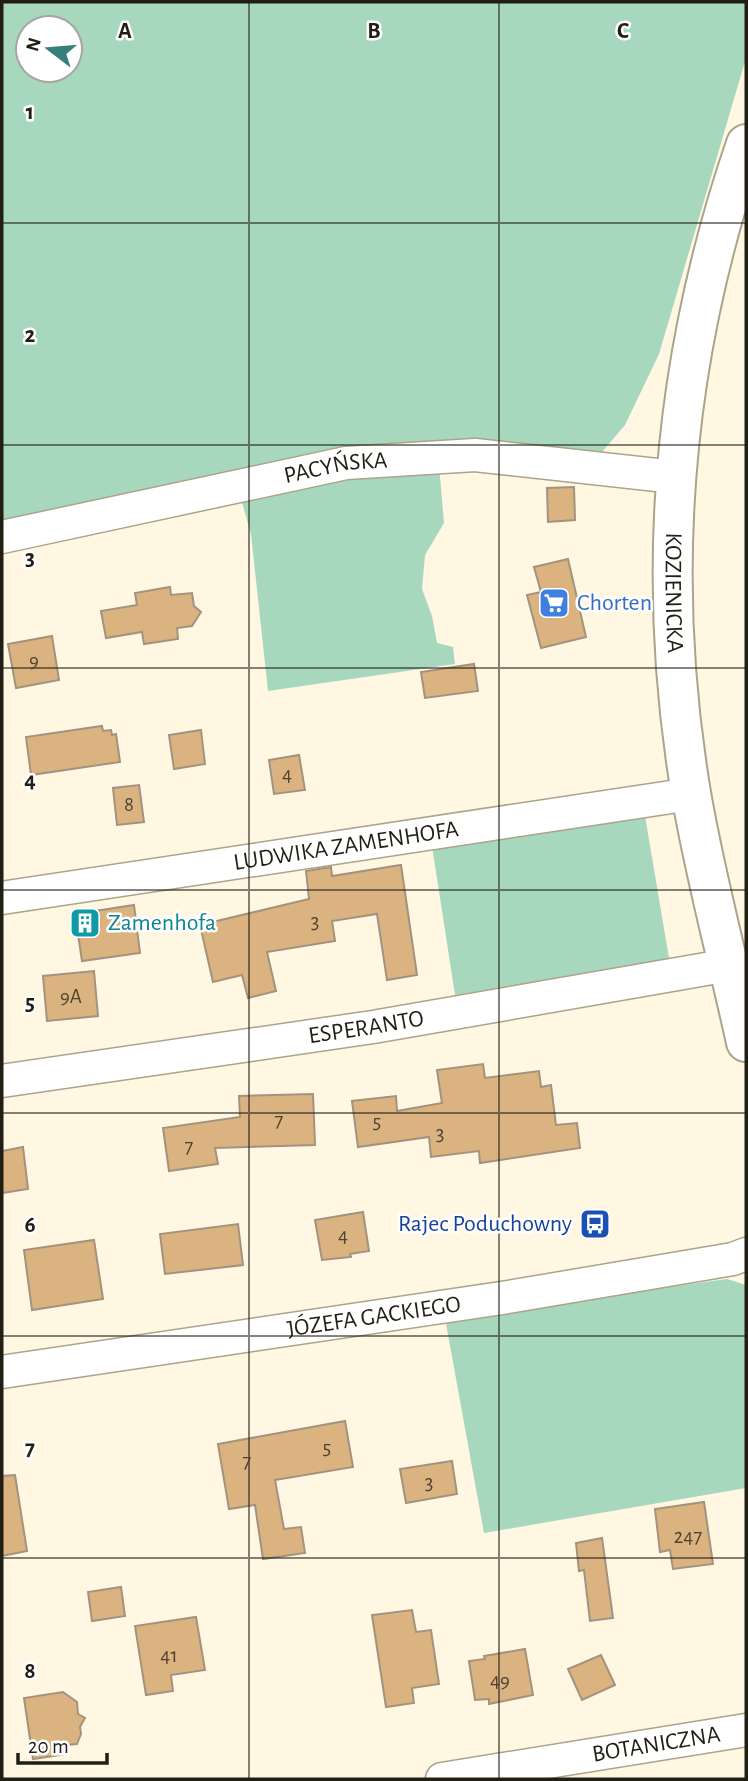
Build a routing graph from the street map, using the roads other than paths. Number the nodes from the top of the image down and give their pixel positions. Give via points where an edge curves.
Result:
1 (746, 144) edge
2 (675, 477) junction
3 (2, 537) edge
4 (691, 794) junction
5 (2, 898) edge
6 (729, 965) junction
7 (746, 1042) edge
8 (2, 1082) edge
9 (746, 1254) edge
10 (2, 1372) edge
11 (746, 1730) edge
12 (483, 1776) edge
13 (442, 1779) edge

1 - 2 main road, KOZIENICKA via 701,306
2 - 3 street, PACYŃSKA via 475,455 383,459 299,472
2 - 4 main road, KOZIENICKA via 674,625
4 - 5 street, LUDWIKA ZAMENHOFA
4 - 6 main road, KOZIENICKA
6 - 7 main road, KOZIENICKA
6 - 8 street, ESPERANTO via 373,1027
9 - 10 street, JÓZEFA GACKIEGO via 508,1297
11 - 12 street, BOTANICZNA
12 - 13 street, BOTANICZNA

